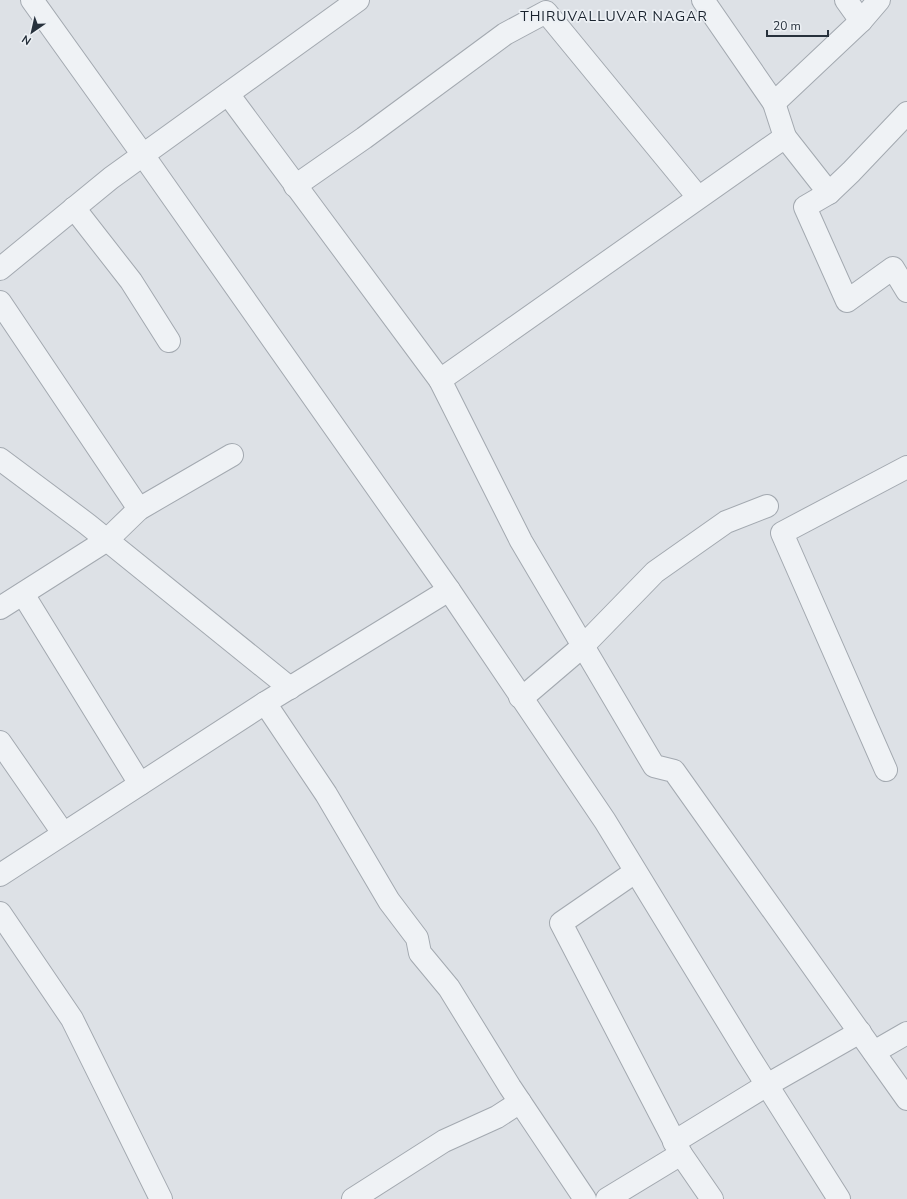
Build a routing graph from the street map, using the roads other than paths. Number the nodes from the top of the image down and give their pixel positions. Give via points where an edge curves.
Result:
1 (32, 0) edge
2 (703, 0) edge
3 (846, 0) edge
4 (879, 0) edge
5 (346, 3) edge
6 (861, 21) junction
7 (228, 94) junction
8 (774, 103) junction
9 (907, 113) edge
10 (785, 137) junction
11 (143, 155) junction
12 (296, 186) junction
13 (829, 193) junction
14 (698, 198) junction
15 (74, 208) junction
16 (0, 269) edge
17 (907, 291) edge
18 (0, 302) edge
19 (169, 341) dead end
20 (440, 380) junction
21 (232, 455) dead end
22 (0, 459) edge
23 (907, 467) edge
24 (767, 506) dead end
25 (139, 509) junction
26 (107, 540) junction
27 (449, 590) junction
28 (23, 594) junction
29 (0, 608) edge
30 (583, 646) junction
31 (290, 688) junction
32 (521, 698) junction
33 (265, 703) junction
34 (0, 742) edge
35 (886, 770) dead end
36 (140, 784) junction
37 (63, 833) junction
38 (635, 872) junction
39 (0, 875) edge
40 (0, 913) edge
41 (860, 1032) junction
42 (907, 1033) edge
43 (874, 1052) junction
44 (767, 1085) junction
45 (907, 1099) edge
46 (520, 1102) junction
47 (678, 1148) junction
48 (161, 1199) edge
49 (352, 1199) edge
50 (585, 1199) edge
51 (607, 1199) edge
52 (712, 1199) edge
53 (839, 1199) edge

1 - 11 street
2 - 8 street
3 - 6 street
4 - 6 street
5 - 7 street
6 - 8 street
7 - 11 street
7 - 12 street
8 - 10 street
9 - 13 street
10 - 13 street
10 - 14 street
11 - 15 street
11 - 27 street
12 - 14 street via 505,34 546,12
12 - 20 street
13 - 17 street via 805,207 847,301 893,268
14 - 20 street
15 - 16 street
15 - 19 street via 131,281
18 - 25 street
20 - 30 street via 520,541
21 - 25 street
22 - 26 street
23 - 35 street via 782,534
24 - 30 street via 726,522 655,572
25 - 26 street
26 - 28 street
26 - 31 street
27 - 31 street
27 - 32 street
28 - 29 street
28 - 36 street
30 - 32 street
30 - 41 street via 654,766 674,771
31 - 33 street
32 - 38 street via 605,821
33 - 36 street
33 - 46 street via 326,794 389,902 417,938 420,953 449,988
34 - 37 street
36 - 37 street
37 - 39 street
38 - 44 street
38 - 47 street via 561,923
40 - 48 street via 72,1019
41 - 43 street
41 - 44 street
42 - 43 street
43 - 45 street
44 - 47 street
44 - 53 street
46 - 49 street via 497,1117 444,1140
46 - 50 street
47 - 51 street
47 - 52 street

